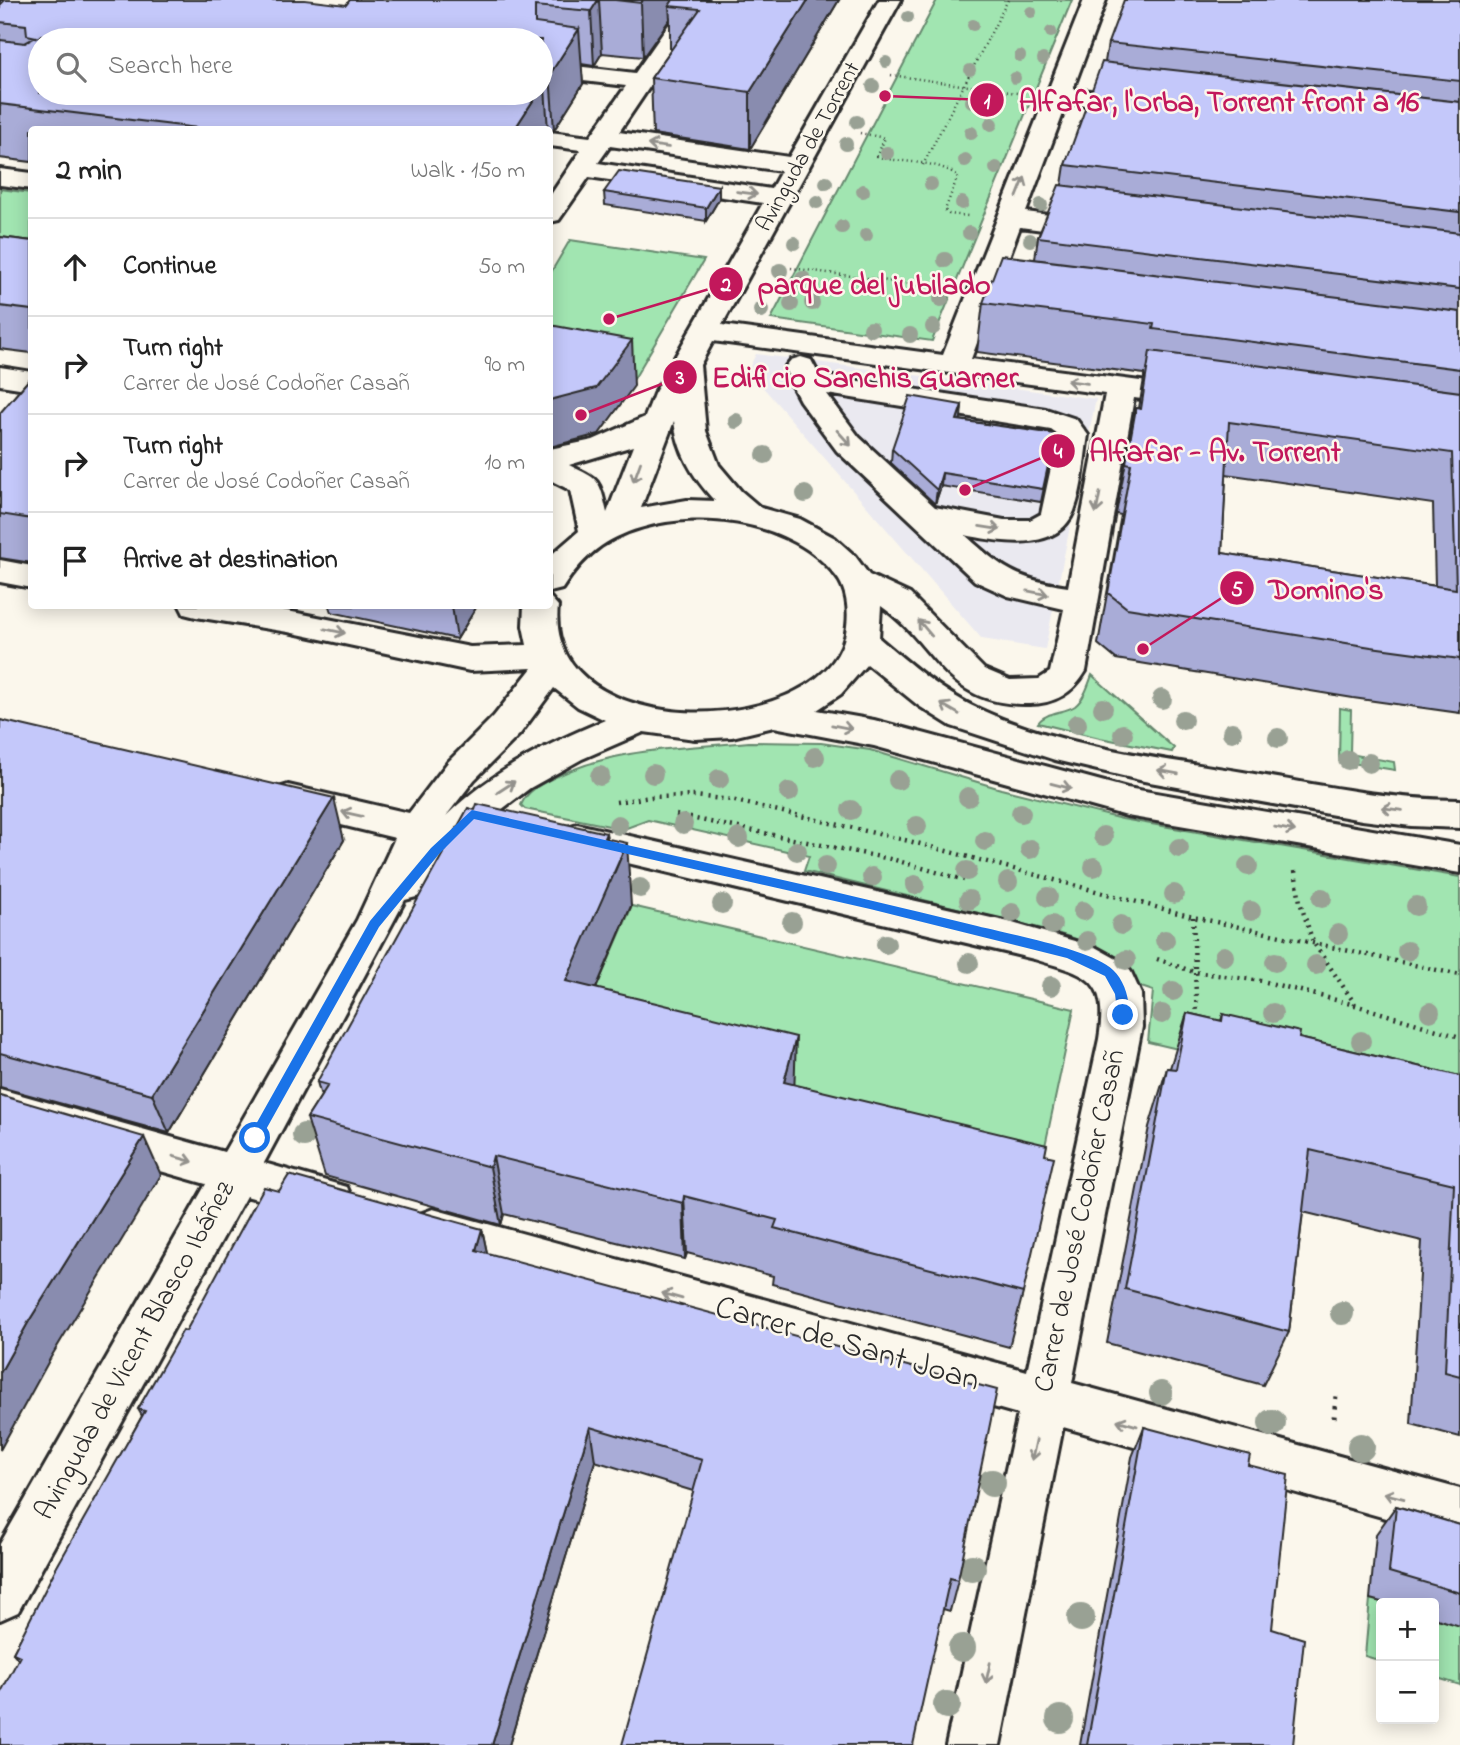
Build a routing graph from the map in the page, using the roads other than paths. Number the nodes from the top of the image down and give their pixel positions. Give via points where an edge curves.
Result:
1 (696, 0) edge
2 (890, 0) edge
3 (1095, 0) edge
4 (553, 70) edge
5 (642, 81) junction
6 (1059, 95) junction
7 (1167, 107) edge
8 (553, 139) edge
9 (600, 141) junction
10 (799, 166) junction
11 (582, 168) junction
12 (0, 177) edge
13 (28, 180) edge
14 (781, 198) junction
15 (553, 210) edge
16 (1009, 218) junction
17 (1122, 232) edge
18 (706, 331) junction
19 (801, 345) junction
20 (954, 365) junction
21 (686, 366) junction
22 (0, 376) edge
23 (806, 382) junction
24 (1121, 387) junction
25 (28, 395) edge
26 (1218, 401) edge
27 (655, 424) junction
28 (553, 458) edge
29 (553, 469) edge
30 (749, 514) junction
31 (924, 514) junction
32 (607, 530) junction
33 (0, 571) edge
34 (28, 576) edge
35 (553, 576) edge
36 (859, 583) junction
37 (1080, 600) junction
38 (237, 609) edge
39 (540, 609) edge
40 (293, 613) edge
41 (862, 642) junction
42 (550, 660) junction
43 (775, 715) junction
44 (640, 719) junction
45 (250, 790) edge
46 (472, 814) junction
47 (1460, 814) edge
48 (418, 829) junction
49 (1460, 859) edge
50 (374, 924) junction
51 (0, 1107) edge
52 (234, 1174) junction
53 (1044, 1400) junction
54 (1460, 1514) edge
55 (0, 1594) edge
56 (973, 1745) edge

1 - 5 street
2 - 10 street, Avinguda de Torrent
3 - 6 street
4 - 5 street
5 - 9 street
6 - 7 street
16 -> 6 street
8 - 9 street
10 -> 9 street
9 - 11 street
10 - 14 street, Avinguda de Torrent
11 -> 14 street
11 - 15 street
12 - 13 street
14 - 18 street, Avinguda de Torrent
16 - 17 street
16 - 20 street
18 - 19 street
18 - 21 street, Avinguda de Torrent
19 - 20 street
19 - 23 street via 800,365
24 -> 20 street
21 - 27 street, Avinguda de Torrent
21 - 30 street via 688,429 696,452 729,499
22 - 25 street
23 -> 31 street via 825,417 848,444
31 -> 23 street via 1008,531 1045,526 1059,508 1072,430 1046,418
24 - 26 street
24 -> 37 street
27 - 28 street via 625,442 578,456
27 -> 32 street, Avinguda de Torrent
29 - 32 street via 585,485
30 - 32 street via 705,509 660,513
30 - 36 street via 796,528 834,552
31 -> 37 street via 999,582
32 - 35 street via 564,560
33 - 34 street
37 -> 36 street via 1069,671 1063,682 1050,690 1024,693 974,681 895,599
36 - 41 street via 867,612
38 - 40 street
39 - 42 street via 538,622
40 -> 42 street via 470,660
41 - 43 street via 844,672 825,688
47 -> 41 street via 1376,807 1146,769 1062,750 957,714
42 - 44 street via 574,687 604,706
42 - 48 street, Avinguda de Vicent Blasco Ibáñez via 507,725 461,771
43 - 44 street via 720,725 685,726
43 -> 49 street via 874,733 1127,802
46 -> 44 street, Avinguda de Vicent Blasco Ibáñez via 502,789 570,749
48 -> 45 street
46 - 50 street, Avinguda de Vicent Blasco Ibáñez
46 - 53 street, Carrer de José Codoñer Casañ via 1005,936 1069,954 1109,973 1121,994 1123,1015
48 - 50 street, Avinguda de Vicent Blasco Ibáñez
50 - 52 street, Avinguda de Vicent Blasco Ibáñez
51 -> 52 street, Carrer de Sant Joan
53 -> 52 street, Carrer de Sant Joan
52 - 55 street, Avinguda de Vicent Blasco Ibáñez
54 -> 53 street, Carrer de Sant Joan
53 -> 56 street, Carrer de José Codoñer Casañ

